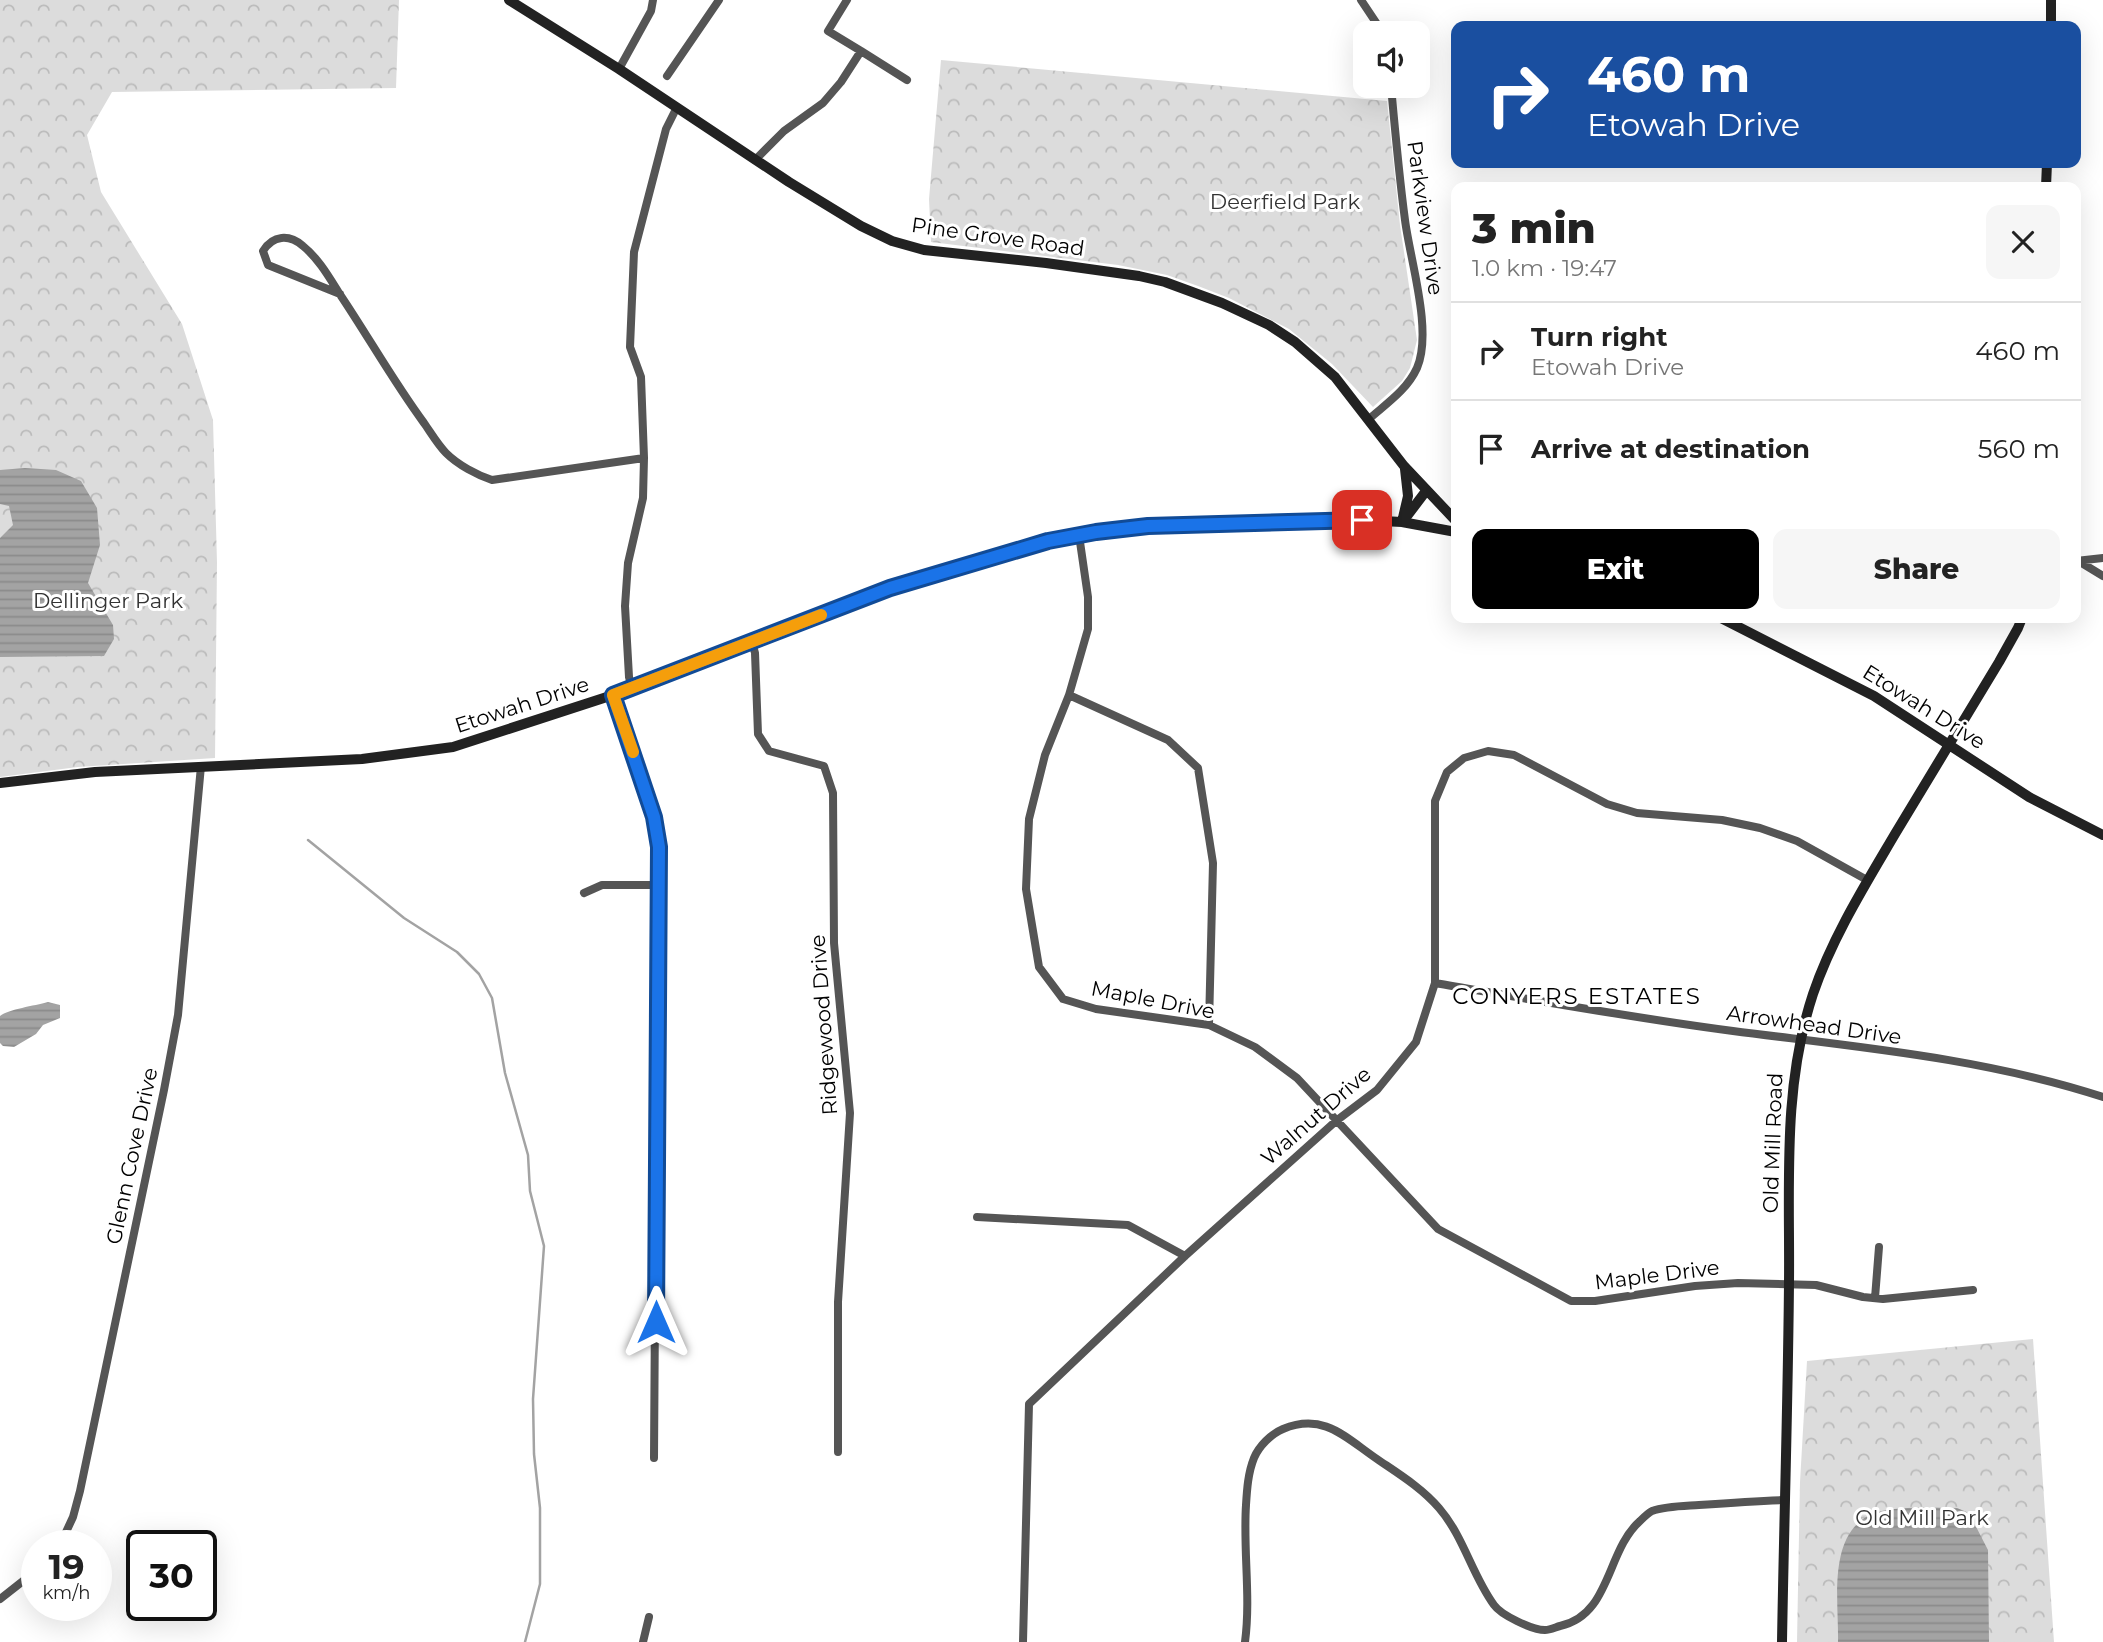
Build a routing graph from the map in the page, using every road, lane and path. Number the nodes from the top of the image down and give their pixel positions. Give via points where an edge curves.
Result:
1 (509, 0) edge
2 (653, 0) edge
3 (719, 0) edge
4 (847, 0) edge
5 (1362, 0) edge
6 (2051, 0) edge
7 (1375, 21) edge
8 (2051, 21) edge
9 (862, 51) junction
10 (619, 69) junction
11 (667, 76) dead end
12 (907, 80) dead end
13 (1392, 98) edge
14 (677, 107) junction
15 (755, 160) junction
16 (340, 294) junction
17 (1369, 419) junction
18 (645, 458) junction
19 (1404, 466) junction
20 (1426, 491) junction
21 (1451, 516) edge
22 (1402, 522) junction
23 (1451, 531) edge
24 (1079, 535) junction
25 (2103, 558) edge
26 (2081, 561) edge
27 (2081, 563) edge
28 (2103, 576) edge
29 (1731, 623) edge
30 (2020, 623) edge
31 (752, 642) junction
32 (632, 689) junction
33 (613, 695) junction
34 (1069, 695) junction
35 (1949, 744) junction
36 (201, 766) junction
37 (0, 783) edge
38 (2103, 835) edge
39 (1867, 880) junction
40 (659, 885) junction
41 (584, 893) dead end
42 (1435, 983) junction
43 (1209, 1025) junction
44 (1800, 1040) junction
45 (2103, 1097) edge
46 (1336, 1121) junction
47 (977, 1217) dead end
48 (1879, 1247) dead end
49 (1185, 1256) junction
50 (1789, 1284) junction
51 (1973, 1290) dead end
52 (1875, 1298) junction
53 (838, 1452) dead end
54 (654, 1458) dead end
55 (1784, 1500) junction
56 (68, 1530) edge
57 (21, 1583) edge
58 (0, 1599) edge
59 (649, 1617) dead end
60 (643, 1642) edge
61 (1023, 1642) edge
62 (1245, 1642) edge
63 (1782, 1642) edge

1 - 10 street, Pine Grove Road
2 - 10 street
3 - 11 street
4 - 9 street via 828,31
5 - 7 street
6 - 8 street
9 - 12 street
9 - 15 street via 823,103 784,131
10 - 14 street, Pine Grove Road
13 - 17 street, Parkview Drive via 1422,342 1411,378
14 - 15 street, Pine Grove Road
14 - 18 street via 666,130 634,252 630,347 641,377
15 - 17 street, Pine Grove Road via 892,241 924,250 1139,276 1222,303 1295,342 1335,377
16 - 16 street via 305,247 286,238 269,242 264,251 268,265
16 - 18 street via 446,453 480,476 492,480
17 - 19 street, Pine Grove Road
18 - 32 street via 625,606
19 - 20 street, Pine Grove Road
19 - 22 street via 1409,490
20 - 21 street, Pine Grove Road
20 - 22 street
22 - 23 street, Etowah Drive
22 - 24 street, Etowah Drive via 1148,526
24 - 31 street, Etowah Drive via 890,588
24 - 34 street, Maple Drive via 1089,619
25 - 26 street
27 - 28 street
29 - 35 street, Etowah Drive via 1874,696
30 - 35 street, Old Mill Road
31 - 32 street, Etowah Drive
31 - 53 street, Ridgewood Drive via 758,734 769,751 824,766 833,793 834,943 850,1113 838,1302
32 - 33 street, Etowah Drive
33 - 36 street, Etowah Drive via 433,751
33 - 40 street via 654,817
34 - 43 street via 1168,740 1198,768 1213,863
34 - 43 street, Maple Drive via 1045,755 1029,819 1026,889 1040,967 1063,999 1096,1009
35 - 38 street, Etowah Drive via 2029,797
35 - 39 street, Old Mill Road
36 - 37 street, Etowah Drive
36 - 56 street, Glenn Cove Drive via 178,1015 80,1491
39 - 42 street, Walnut Drive via 1797,841 1760,828 1637,813 1607,804 1514,755 1488,751 1464,758 1447,772 1435,800
39 - 44 street, Old Mill Road via 1828,957
40 - 41 street via 602,886
40 - 54 street
42 - 44 street, Arrowhead Drive
42 - 46 street, Walnut Drive via 1416,1042 1377,1090
43 - 46 street, Maple Drive via 1255,1047 1297,1078
44 - 45 street, Arrowhead Drive via 1955,1062 2055,1082
44 - 50 street, Old Mill Road via 1790,1110
46 - 49 street, Walnut Drive
46 - 50 street, Maple Drive via 1437,1229 1570,1301 1713,1284
47 - 49 street via 1128,1225
48 - 52 street
49 - 61 street, Walnut Drive via 1029,1404
50 - 52 street, Maple Drive
50 - 55 street, Old Mill Road
51 - 52 street, Maple Drive
55 - 62 street via 1651,1511 1623,1541 1600,1597 1589,1611 1572,1624 1545,1630 1518,1622 1495,1607 1456,1532 1421,1489 1349,1437 1319,1424 1297,1423 1276,1432 1260,1447 1248,1478
55 - 63 street, Old Mill Road
57 - 58 street
59 - 60 street

